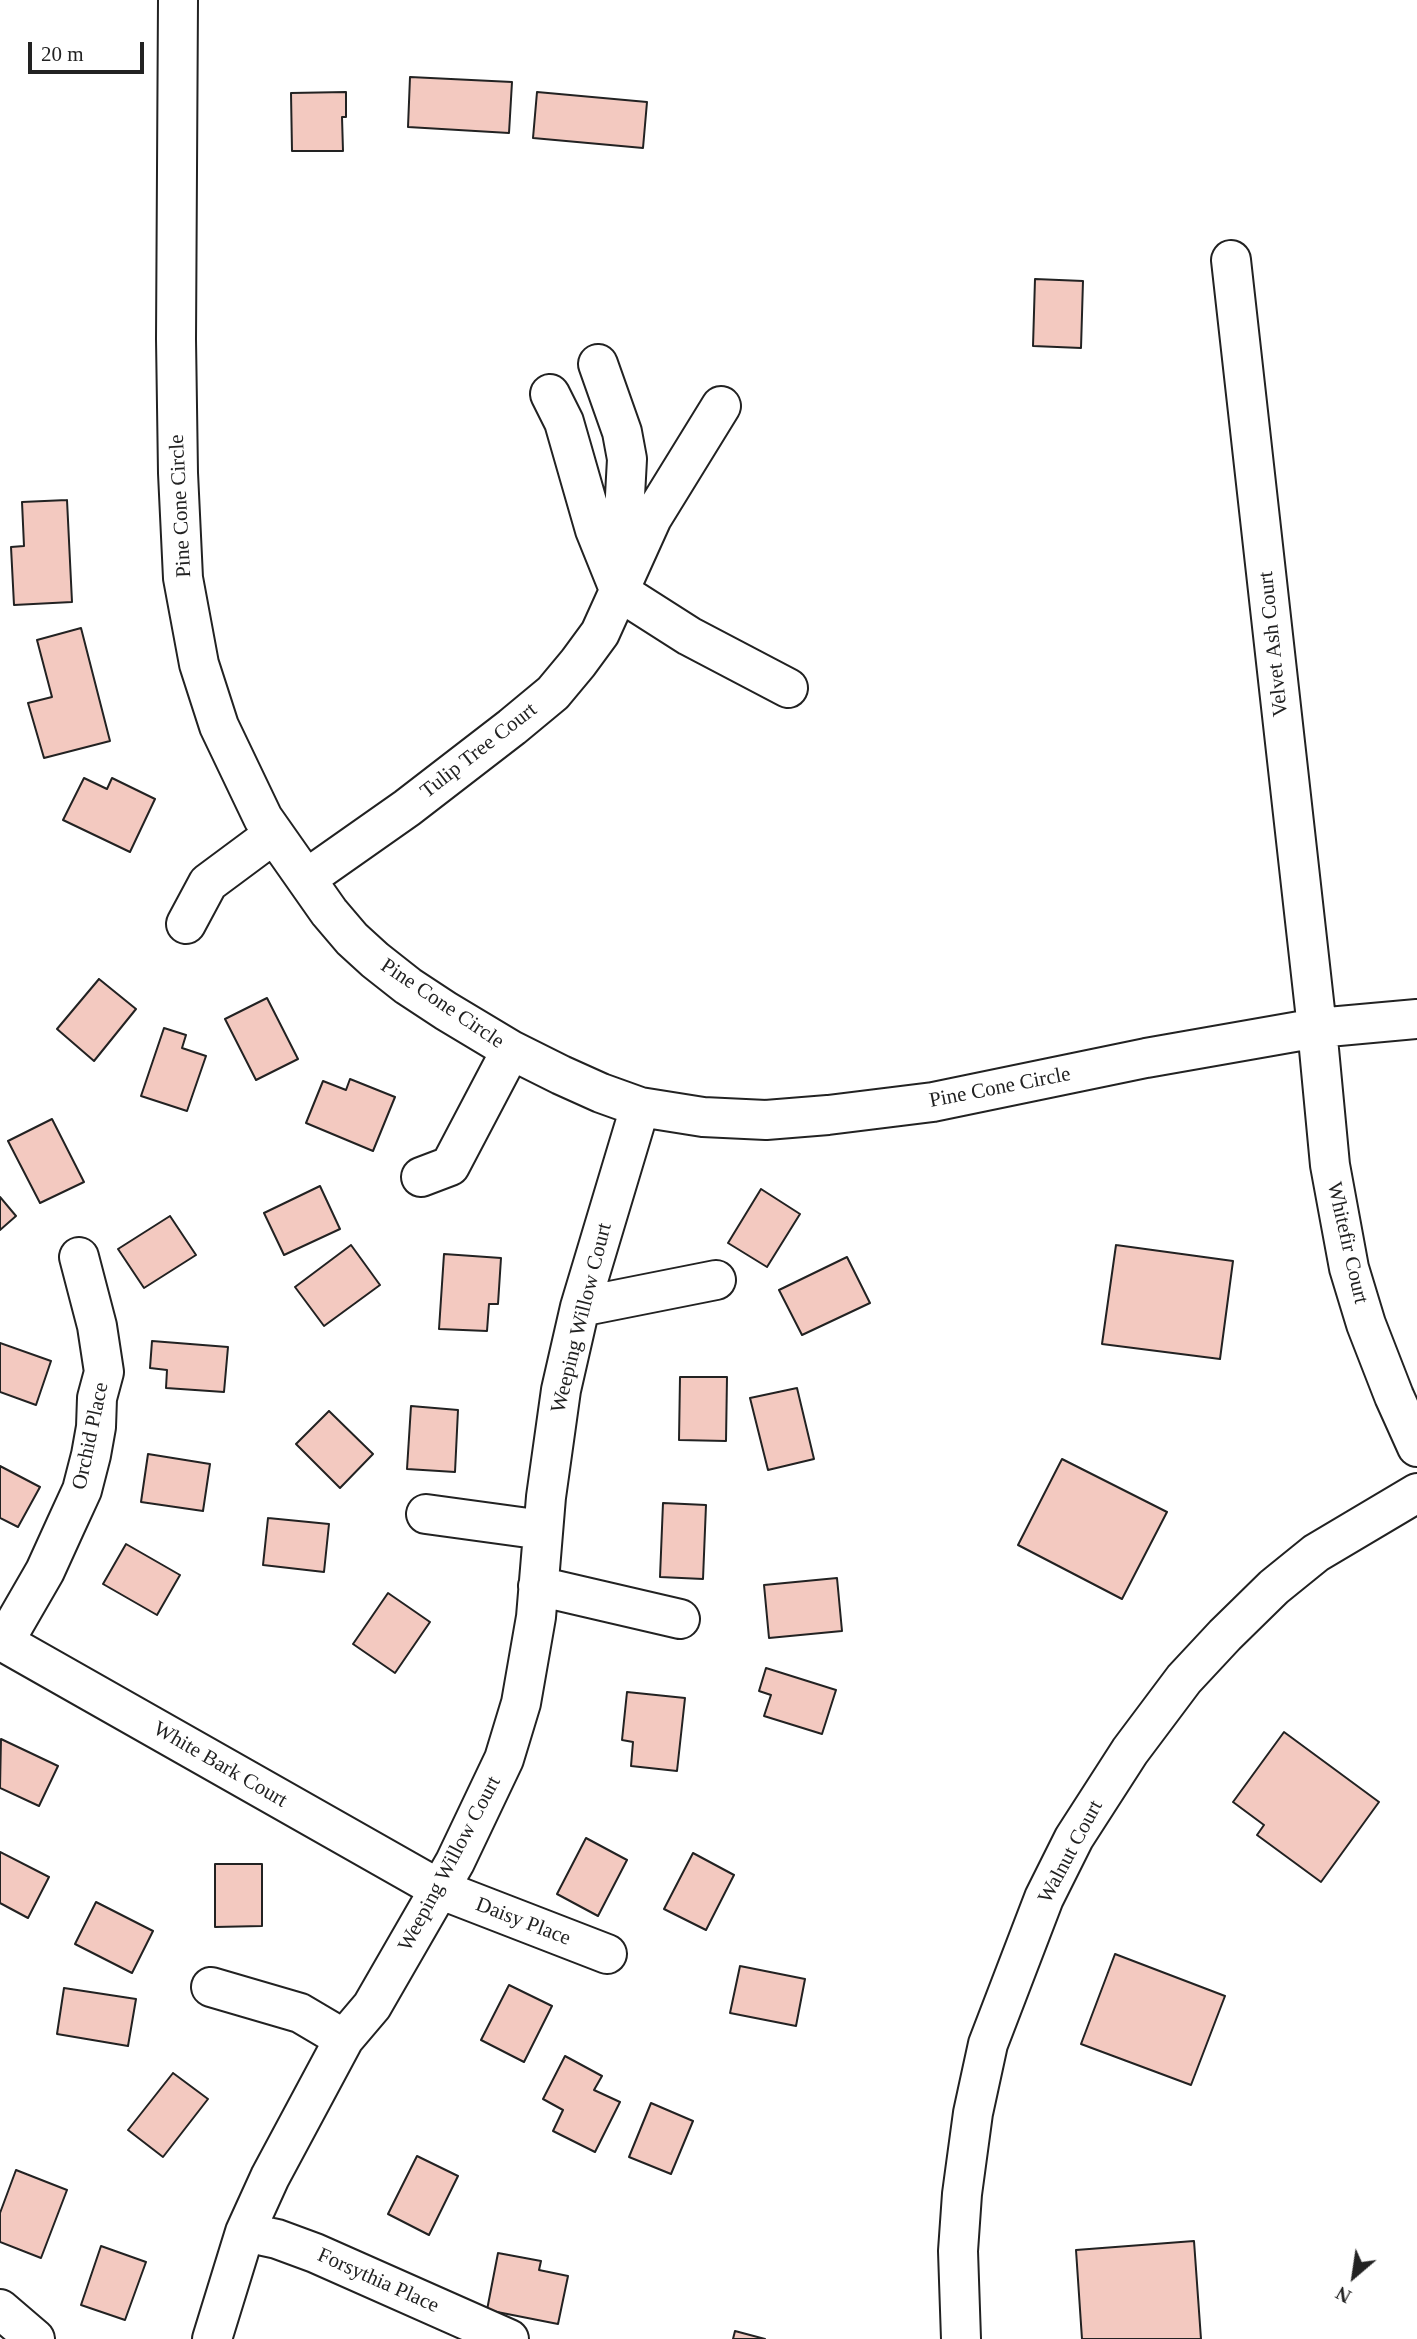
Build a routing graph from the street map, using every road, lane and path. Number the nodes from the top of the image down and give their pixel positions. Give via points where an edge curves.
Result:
1 (178, 0) edge
2 (1231, 260) dead end
3 (598, 364) dead end
4 (550, 394) dead end
5 (721, 406) dead end
6 (620, 592) junction
7 (788, 688) dead end
8 (274, 834) junction
9 (306, 880) junction
10 (186, 925) dead end
11 (1417, 1019) edge
12 (1317, 1028) junction
13 (511, 1050) junction
14 (640, 1107) junction
15 (421, 1177) dead end
16 (79, 1257) dead end
17 (716, 1280) dead end
18 (580, 1307) junction
19 (1417, 1447) edge
20 (1417, 1493) edge
21 (426, 1514) dead end
22 (543, 1530) junction
23 (538, 1586) junction
24 (680, 1619) dead end
25 (2, 1641) edge
26 (439, 1889) junction
27 (607, 1954) dead end
28 (211, 1987) dead end
29 (344, 2039) junction
30 (245, 2232) junction
31 (0, 2309) edge
32 (35, 2339) edge
33 (212, 2339) edge
34 (509, 2339) edge
35 (961, 2339) edge

1 - 8 street, Pine Cone Circle via 176,339 183,578 198,663 219,726
2 - 12 street, Velvet Ash Court
3 - 6 street via 627,459
4 - 6 street via 564,422 595,530
5 - 6 street, Tulip Tree Court via 652,518
6 - 7 street via 689,636
6 - 9 street, Tulip Tree Court via 600,633 553,692 407,808
8 - 9 street, Pine Cone Circle
8 - 10 street via 208,883
9 - 13 street, Pine Cone Circle via 375,960 427,999
11 - 12 street, Pine Cone Circle
12 - 14 street, Pine Cone Circle via 933,1102 828,1115 766,1120
12 - 19 street, Whitefir Court via 1330,1165 1349,1268 1366,1324
13 - 14 street, Pine Cone Circle
13 - 15 street via 450,1166
14 - 18 street, Weeping Willow Court
16 - 25 street, Orchid Place via 104,1373 91,1455 82,1490 50,1560
17 - 18 street
18 - 22 street, Weeping Willow Court via 561,1390
20 - 35 street, Walnut Court via 1316,1553 1225,1634 1130,1751 1074,1838 1044,1898 986,2056 973,2113 958,2251
21 - 22 street
22 - 23 street, Weeping Willow Court
23 - 24 street
23 - 26 street, Weeping Willow Court via 521,1703 504,1759
25 - 26 street, White Bark Court
26 - 27 street, Daisy Place
26 - 29 street, Weeping Willow Court via 372,2006
28 - 29 street via 300,2013
29 - 30 street, Weeping Willow Court
30 - 33 street, Weeping Willow Court
30 - 34 street, Forsythia Place via 315,2252
31 - 32 street

